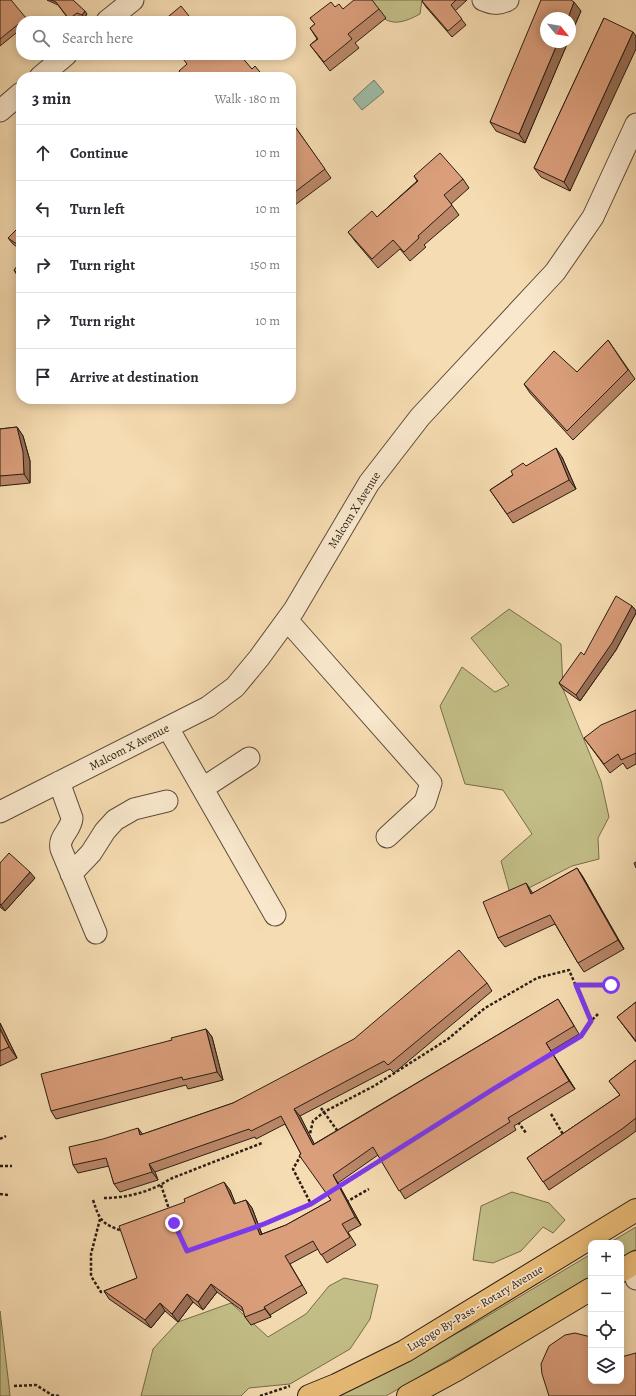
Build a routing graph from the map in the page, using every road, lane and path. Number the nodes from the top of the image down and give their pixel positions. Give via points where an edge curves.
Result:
1 (133, 0) edge
2 (483, 0) edge
3 (508, 0) edge
4 (113, 16) edge
5 (60, 60) edge
6 (46, 72) edge
7 (16, 97) edge
8 (0, 111) edge
9 (636, 124) edge
10 (287, 620) junction
11 (168, 728) junction
12 (249, 758) dead end
13 (59, 782) junction
14 (203, 788) junction
15 (167, 801) dead end
16 (0, 812) edge
17 (387, 837) dead end
18 (71, 874) junction
19 (275, 915) dead end
20 (96, 933) dead end
21 (576, 985) junction
22 (611, 985) dead end
23 (598, 1014) dead end
24 (591, 1021) junction
25 (548, 1056) edge
26 (321, 1108) edge
27 (324, 1112) junction
28 (551, 1114) dead end
29 (513, 1116) edge
30 (526, 1133) dead end
31 (340, 1135) edge
32 (6, 1136) dead end
33 (564, 1137) edge
34 (0, 1139) edge
35 (309, 1140) edge
36 (262, 1143) dead end
37 (303, 1151) edge
38 (389, 1156) edge
39 (0, 1166) edge
40 (12, 1166) dead end
41 (160, 1185) junction
42 (336, 1188) edge
43 (369, 1189) dead end
44 (330, 1192) edge
45 (0, 1194) edge
46 (8, 1195) dead end
47 (104, 1198) dead end
48 (93, 1200) dead end
49 (343, 1203) edge
50 (311, 1204) junction
51 (636, 1210) edge
52 (170, 1211) edge
53 (100, 1219) junction
54 (250, 1229) edge
55 (125, 1232) edge
56 (107, 1290) edge
57 (588, 1291) edge
58 (14, 1386) dead end
59 (302, 1390) edge
60 (60, 1396) edge
61 (260, 1396) edge
62 (408, 1396) edge

1 - 4 street
2 - 3 street via 499,4
5 - 6 street
7 - 8 street
9 - 10 street, Malcom X Avenue via 593,217 578,240 555,272 420,417 369,483
10 - 11 street, Malcom X Avenue via 235,687 208,707
10 - 17 street via 431,783 425,802
11 - 13 street, Malcom X Avenue
11 - 14 street
12 - 14 street
13 - 16 street, Malcom X Avenue
13 - 18 street via 72,818 72,823 61,837 60,844
14 - 19 street
15 - 18 street via 134,809 115,820 91,853
18 - 20 street
21 - 22 path
21 - 24 path
21 - 27 path via 569,970 537,978 485,1008 448,1039 381,1082
23 - 24 path
24 - 25 path via 581,1036
26 - 27 path
27 - 31 path
27 - 35 path via 313,1121
28 - 33 path
29 - 30 path
32 - 34 path
36 - 41 path
37 - 50 path via 293,1169
38 - 42 path
39 - 40 path
41 - 47 path via 121,1198
41 - 52 path
43 - 49 path
44 - 50 path
45 - 46 path
48 - 53 path
50 - 54 path
51 - 59 main road, Lugogo By-Pass - Rotary Avenue via 405,1351 336,1385
53 - 55 path
53 - 56 path via 91,1254 91,1276 101,1292
57 - 62 main road
58 - 60 path via 36,1386 52,1395
59 - 61 path

